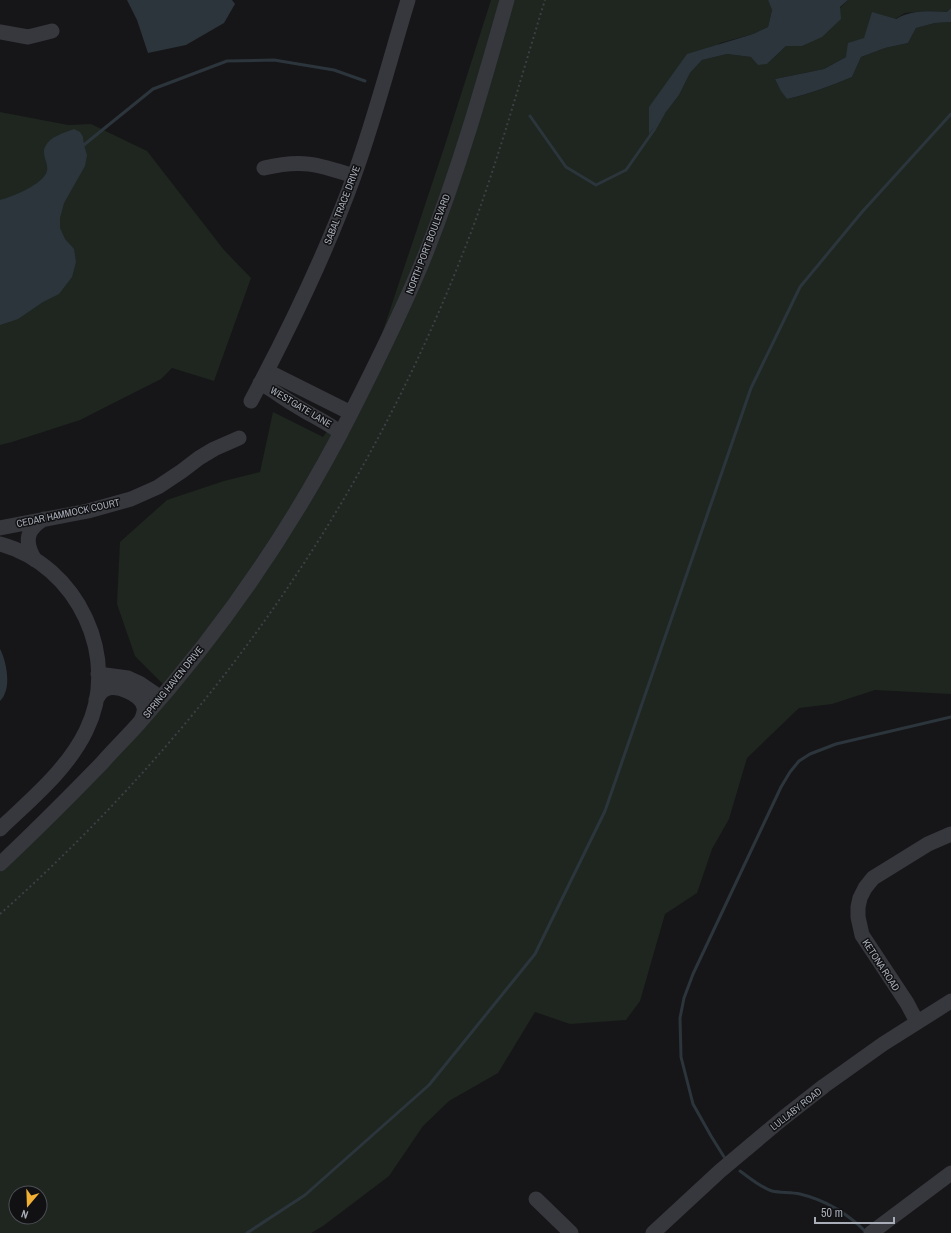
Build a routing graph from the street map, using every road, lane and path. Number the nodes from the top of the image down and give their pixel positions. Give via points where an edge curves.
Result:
1 (507, 0) edge
2 (406, 1) edge
3 (52, 31) dead end
4 (0, 32) edge
5 (264, 168) dead end
6 (354, 176) junction
7 (264, 377) junction
8 (298, 386) junction
9 (251, 401) dead end
10 (290, 402) junction
11 (351, 413) junction
12 (341, 433) junction
13 (239, 438) dead end
14 (317, 476) joint
15 (44, 519) junction
16 (0, 528) edge
17 (0, 544) edge
18 (35, 560) junction
19 (98, 674) junction
20 (161, 698) junction
21 (96, 700) junction
22 (140, 722) junction
23 (0, 829) edge
24 (951, 834) edge
25 (0, 864) edge
26 (951, 1001) edge
27 (917, 1022) junction
28 (951, 1174) edge
29 (536, 1199) dead end
30 (659, 1231) edge
31 (571, 1233) edge
32 (872, 1233) edge

1 - 11 street, NORTH PORT BOULEVARD via 465,144 442,209 402,308
2 - 6 street, SABAL TRACE DRIVE via 376,112
3 - 4 street via 28,37
5 - 6 street via 292,163 314,164
6 - 7 street, SABAL TRACE DRIVE via 303,299
7 - 8 street, WESTGATE LANE
7 - 9 street, SABAL TRACE DRIVE
7 - 10 street, WESTGATE LANE
8 - 10 street
8 - 11 street, WESTGATE LANE
10 - 12 street, WESTGATE LANE
11 - 12 street, NORTH PORT BOULEVARD
12 - 14 street, NORTH PORT BOULEVARD
13 - 15 street, CEDAR HAMMOCK COURT via 214,449 143,494 102,508
14 - 20 street, SPRING HAVEN DRIVE via 247,586
15 - 16 street, CEDAR HAMMOCK COURT
15 - 18 street via 35,525 29,537 28,544
17 - 18 street
18 - 19 street via 55,574 84,613 94,639
19 - 20 street via 128,678
19 - 21 street
20 - 22 street, SPRING HAVEN DRIVE
21 - 22 street via 104,690 110,688 127,691 142,702 144,714
21 - 23 street via 91,721 72,755 46,785
22 - 25 street, SPRING HAVEN DRIVE
24 - 27 street, KETONA ROAD via 928,844 873,878 865,888 858,907 862,936
26 - 27 street, LULLABY ROAD
27 - 30 street, LULLABY ROAD via 877,1048 782,1119 720,1171
28 - 32 street
29 - 31 street

